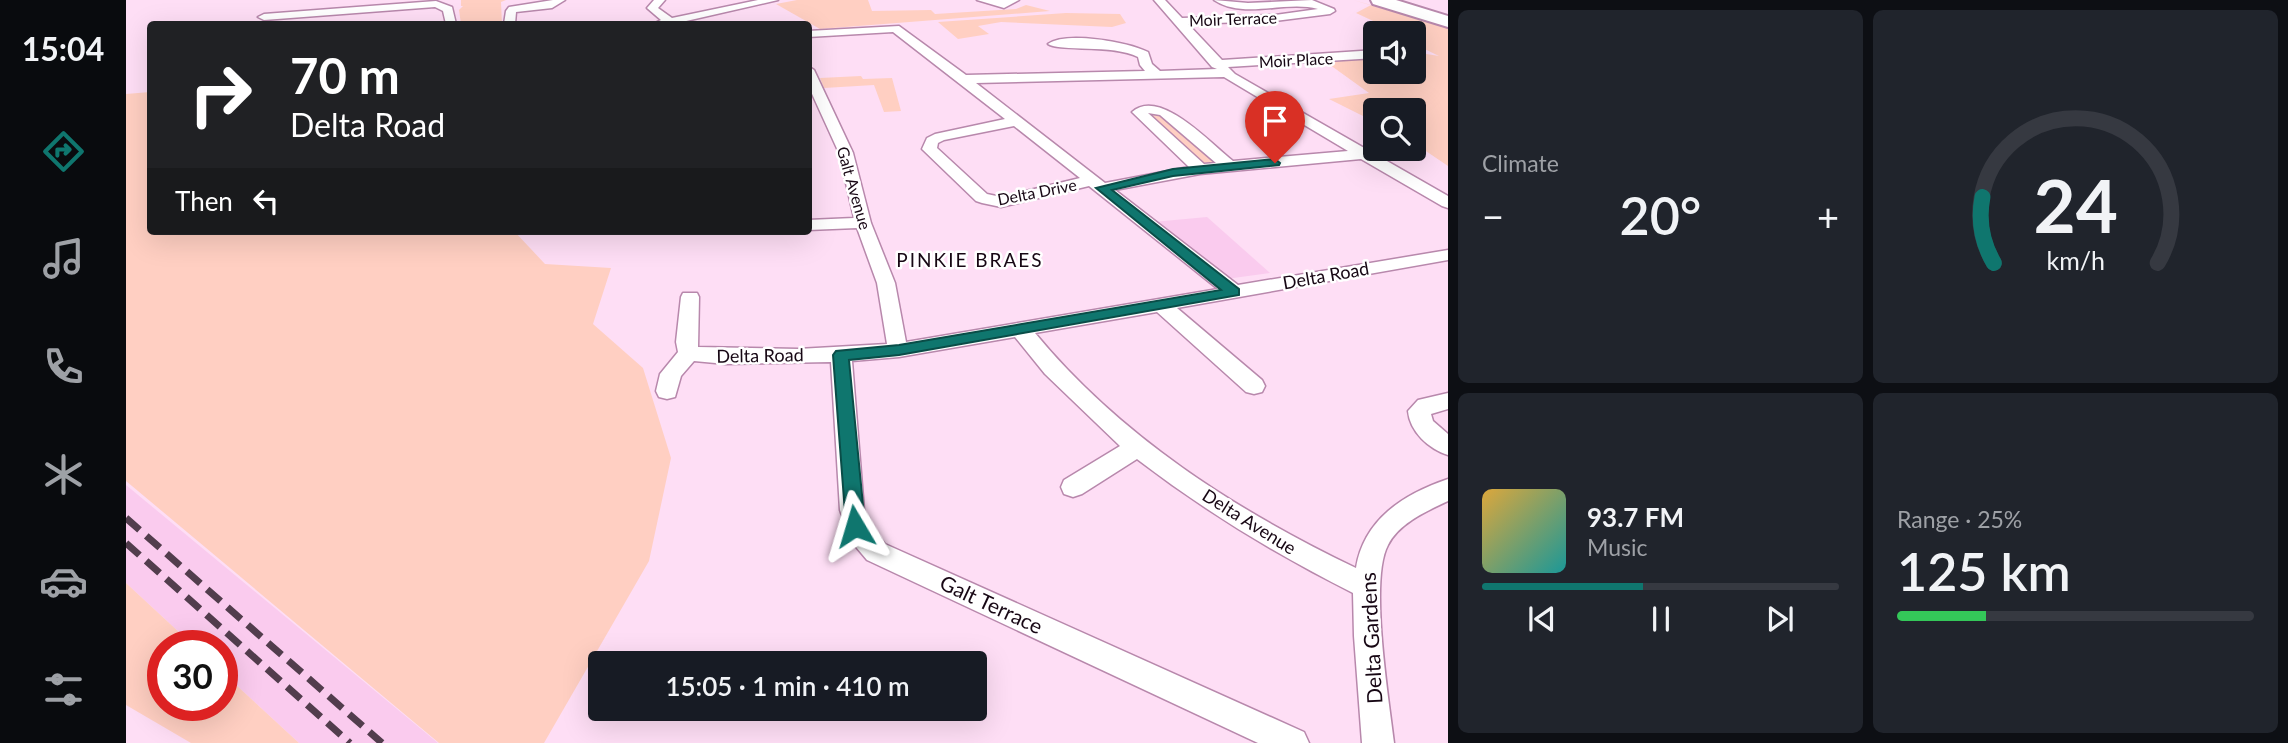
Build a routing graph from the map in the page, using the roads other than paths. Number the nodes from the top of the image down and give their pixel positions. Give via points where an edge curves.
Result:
1 (560, 0) edge
2 (660, 0) edge
3 (772, 0) edge
4 (982, 0) edge
5 (1014, 0) edge
6 (1159, 0) edge
7 (1219, 0) edge
8 (1379, 0) edge
9 (272, 5) dead end
10 (725, 10) junction
11 (337, 11) junction
12 (739, 20) dead end
13 (264, 21) edge
14 (336, 21) edge
15 (450, 21) edge
16 (510, 21) edge
17 (669, 21) edge
18 (675, 21) edge
19 (1178, 21) junction
20 (1448, 22) edge
21 (812, 34) edge
22 (1054, 44) dead end
23 (1363, 55) edge
24 (1221, 68) junction
25 (1156, 74) junction
26 (1004, 78) junction
27 (962, 79) junction
28 (812, 89) edge
29 (986, 97) junction
30 (816, 108) edge
31 (1016, 121) junction
32 (1363, 153) edge
33 (1363, 154) edge
34 (1376, 161) edge
35 (1229, 166) junction
36 (1200, 169) junction
37 (1097, 184) junction
38 (1448, 203) edge
39 (863, 223) junction
40 (812, 225) edge
41 (1448, 255) edge
42 (1234, 292) junction
43 (690, 297) dead end
44 (1163, 306) junction
45 (1021, 330) junction
46 (899, 350) junction
47 (689, 353) junction
48 (841, 355) junction
49 (1254, 386) dead end
50 (667, 391) dead end
51 (1448, 401) edge
52 (1139, 446) junction
53 (1448, 446) edge
54 (1073, 487) dead end
55 (1448, 489) edge
56 (1366, 586) junction
57 (1293, 743) edge
58 (1378, 743) edge

1 - 16 street via 558,4 513,9
2 - 17 street via 652,8
3 - 10 street
4 - 5 street via 1004,5
6 - 19 street
7 - 19 street, Moir Terrace via 1248,6 1304,1 1330,10 1275,18
8 - 20 main road
9 - 13 street
10 - 12 street
10 - 18 street
11 - 13 street
11 - 14 street
11 - 15 street via 443,6
19 - 24 street
21 - 27 street via 895,28
22 - 25 street via 1134,49 1144,55 1146,65
23 - 24 street, Moir Place
24 - 25 street
24 - 32 street
25 - 26 street
26 - 27 street
26 - 29 street
27 - 29 street, Delta Drive
28 - 30 street, Galt Avenue
29 - 31 street, Delta Drive
30 - 39 street, Galt Avenue via 846,153
31 - 37 street, Delta Drive
31 - 37 street, Delta Drive via 940,137 929,149 992,202
33 - 35 street
34 - 38 street
35 - 36 street
35 - 36 street via 1164,113 1139,112
36 - 37 street
37 - 42 street, Delta Drive
39 - 40 street
39 - 46 street, Galt Avenue via 886,283
41 - 42 street, Delta Road
42 - 44 street, Delta Road
43 - 47 street
44 - 45 street, Delta Road
44 - 49 street
45 - 46 street, Delta Road
45 - 52 street, Delta Avenue via 1073,388
46 - 48 street, Delta Road
47 - 48 street, Delta Road via 706,357
47 - 50 street via 671,374
48 - 57 street, Galt Terrace via 852,510 855,526 876,552
51 - 53 street via 1421,408 1419,417 1427,430
52 - 54 street
52 - 56 street, Delta Avenue via 1235,514
55 - 56 street, Delta Gardens via 1391,522 1377,537 1369,554
56 - 58 street, Delta Gardens

